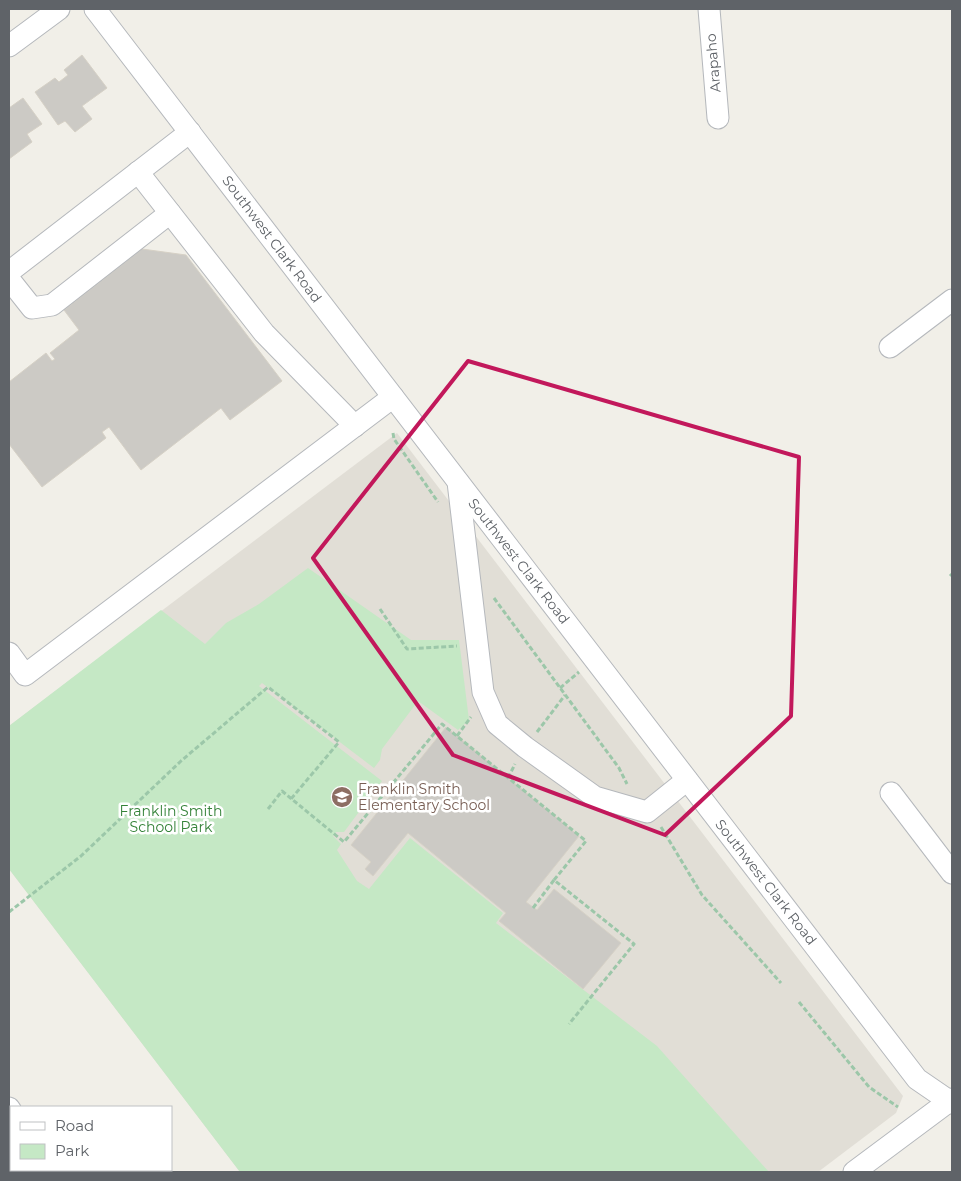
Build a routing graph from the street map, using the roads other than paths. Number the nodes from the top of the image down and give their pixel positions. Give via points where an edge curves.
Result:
1 (59, 9) edge
2 (95, 9) edge
3 (709, 9) edge
4 (9, 46) edge
5 (718, 118) dead end
6 (190, 132) junction
7 (138, 172) junction
8 (170, 213) junction
9 (9, 272) edge
10 (9, 279) edge
11 (952, 300) edge
12 (890, 347) dead end
13 (393, 397) junction
14 (355, 426) junction
15 (458, 482) junction
16 (9, 653) edge
17 (687, 780) junction
18 (892, 793) dead end
19 (952, 872) edge
20 (952, 1101) edge
21 (854, 1172) edge

1 - 4 street
2 - 6 street, Southwest Clark Road
3 - 5 street, Arapaho
6 - 7 street
6 - 13 street, Southwest Clark Road
7 - 8 street
7 - 9 street
8 - 10 street via 52,305 32,308
8 - 14 street via 264,333
11 - 12 street
13 - 14 street
13 - 15 street, Southwest Clark Road
14 - 16 street via 26,675
15 - 17 street, Southwest Clark Road
15 - 17 street via 483,692 497,724 595,797 647,812
17 - 20 street, Southwest Clark Road via 917,1079
18 - 19 street
20 - 21 street

